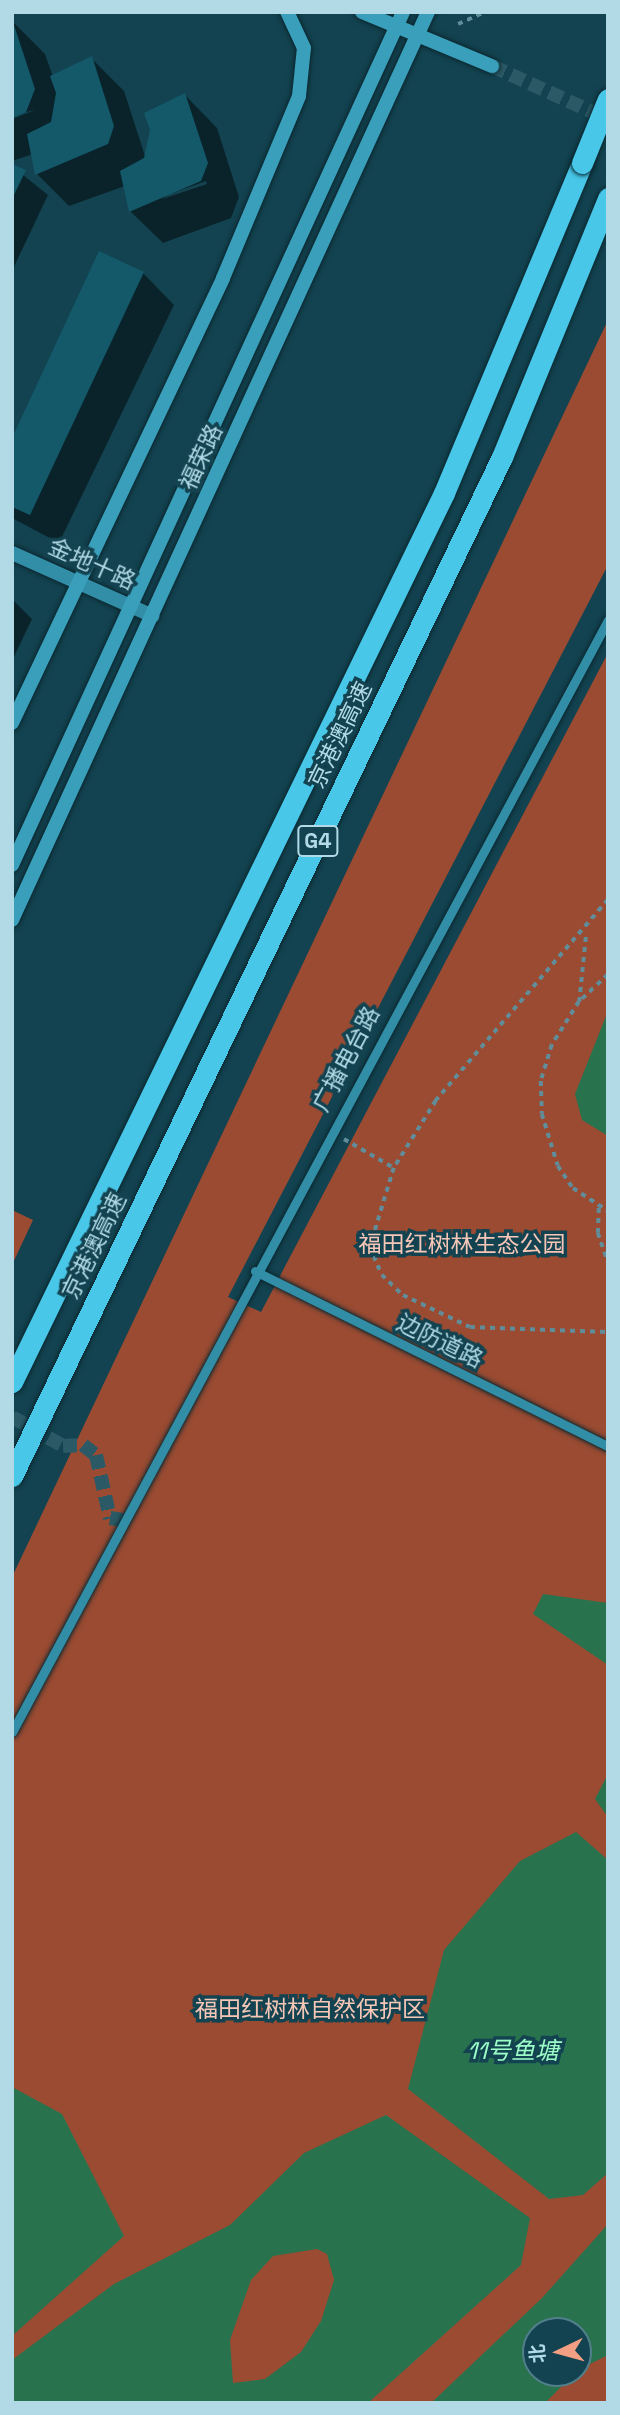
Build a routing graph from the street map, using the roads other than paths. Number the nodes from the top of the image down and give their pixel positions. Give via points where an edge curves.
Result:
1 (287, 12) edge
2 (362, 12) edge
3 (405, 12) edge
4 (428, 12) edge
5 (397, 28) junction
6 (419, 33) junction
7 (492, 66) tunnel mouth
8 (608, 99) edge
9 (608, 198) edge
10 (12, 553) edge
11 (77, 585) junction
12 (132, 607) junction
13 (153, 616) junction
14 (608, 620) edge
15 (604, 636) edge
16 (12, 723) edge
17 (12, 865) edge
18 (12, 920) edge
19 (255, 1271) junction
20 (12, 1382) edge
21 (608, 1446) edge
22 (12, 1476) edge
23 (12, 1732) edge

1 - 11 main road via 304,48 299,96 223,278
2 - 5 main road
3 - 5 main road, 福荣路
3 - 6 main road
4 - 6 main road, 福荣路
5 - 6 main road
5 - 12 main road, 福荣路
6 - 7 main road
6 - 13 main road, 福荣路
8 - 20 highway, 京港澳高速 / G4, bridge via 444,493
9 - 22 highway, 京港澳高速 / G4 via 502,457
10 - 11 street, 金地十路
11 - 12 street, 金地十路
11 - 16 main road
12 - 13 street, 金地十路
12 - 17 main road, 福荣路
13 - 18 main road, 福荣路
14 - 15 lane, 广播电台路
15 - 19 lane, 广播电台路
19 - 21 lane, 边防道路
19 - 23 lane, 广播电台路

